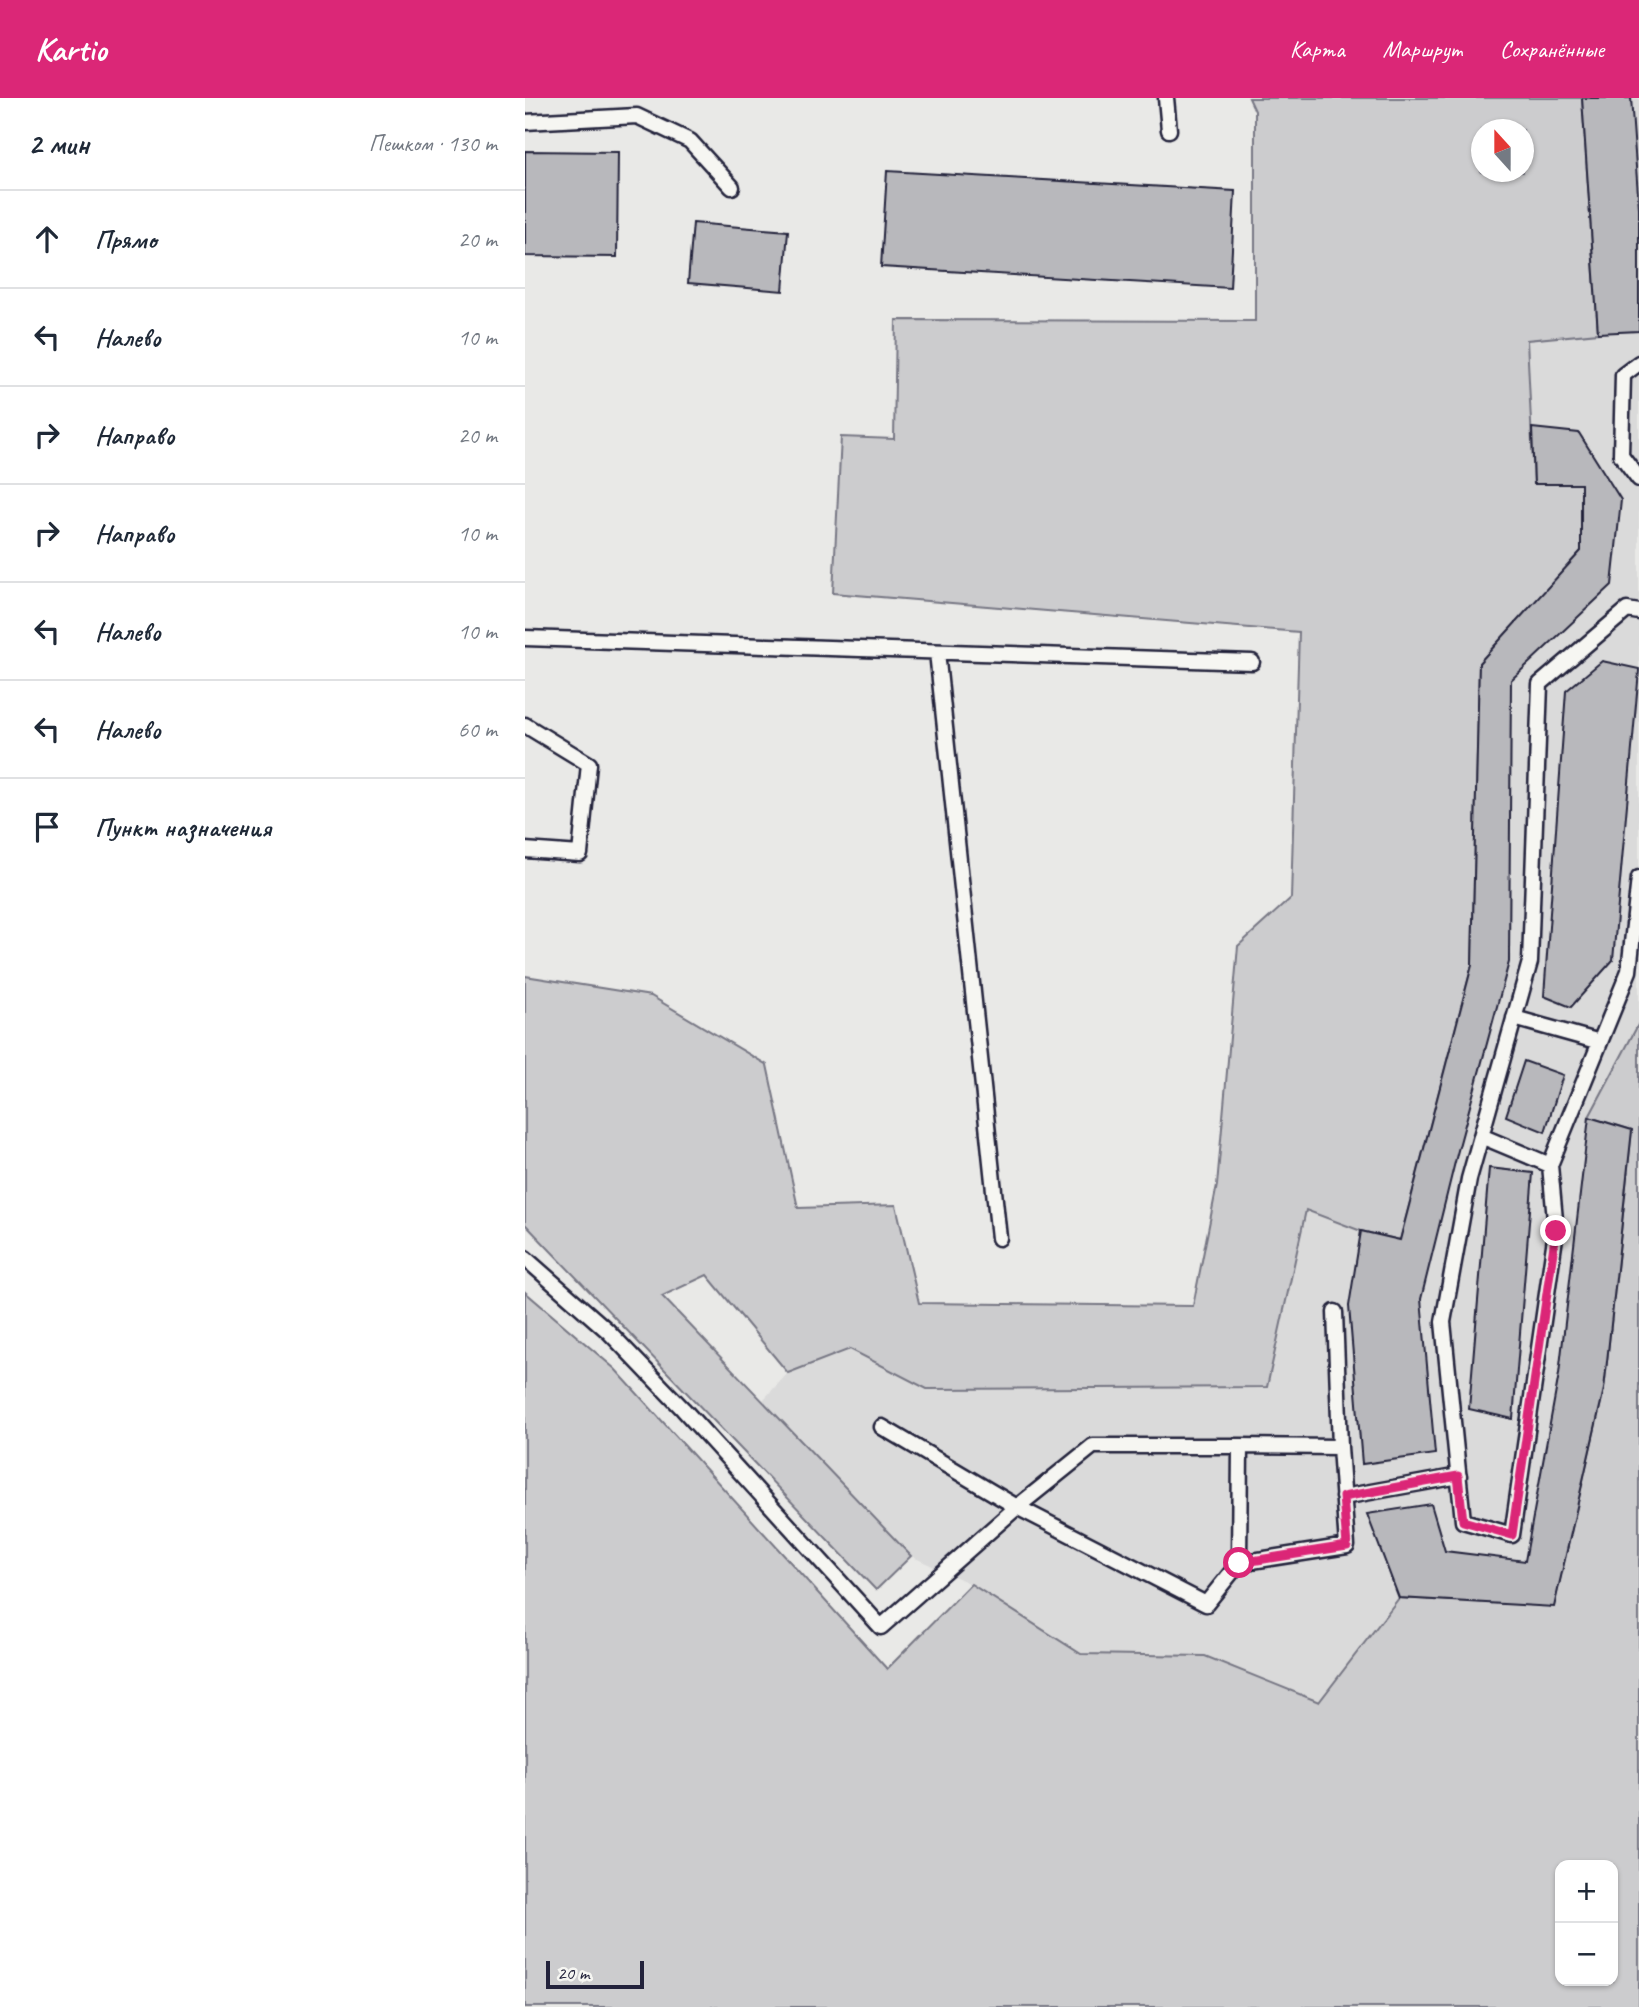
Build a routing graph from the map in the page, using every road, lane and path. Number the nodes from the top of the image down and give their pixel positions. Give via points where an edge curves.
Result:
1 (1167, 98) edge
2 (525, 122) edge
3 (1169, 130) dead end
4 (732, 187) dead end
5 (1639, 363) edge
6 (1639, 480) edge
7 (1639, 612) edge
8 (525, 638) edge
9 (937, 652) junction
10 (1252, 662) dead end
11 (525, 725) edge
12 (525, 850) edge
13 (1639, 878) edge
14 (1514, 1018) junction
15 (1600, 1042) junction
16 (1481, 1136) junction
17 (1550, 1164) junction
18 (999, 1238) dead end
19 (525, 1258) edge
20 (1335, 1312) dead end
21 (882, 1427) dead end
22 (1240, 1446) junction
23 (1340, 1447) junction
24 (1458, 1476) junction
25 (1343, 1497) junction
26 (1017, 1507) junction
27 (1239, 1563) junction

1 - 3 lane
2 - 4 lane via 638,116 690,141
5 - 6 lane via 1623,375 1621,455
7 - 14 lane via 1627,610 1540,684 1530,961
8 - 9 lane
9 - 10 lane
9 - 18 lane
11 - 12 lane via 589,764 580,854
13 - 15 lane via 1629,971
14 - 15 lane
14 - 16 lane
15 - 17 lane
16 - 17 lane
16 - 24 lane via 1443,1322
17 - 24 lane via 1556,1231 1512,1535 1463,1521
19 - 26 lane via 608,1331 674,1399 881,1626
20 - 23 lane
21 - 26 lane
22 - 23 lane
22 - 26 lane via 1093,1446
22 - 27 lane
23 - 25 lane
24 - 25 lane
25 - 27 lane via 1347,1546
26 - 27 lane via 1206,1604

